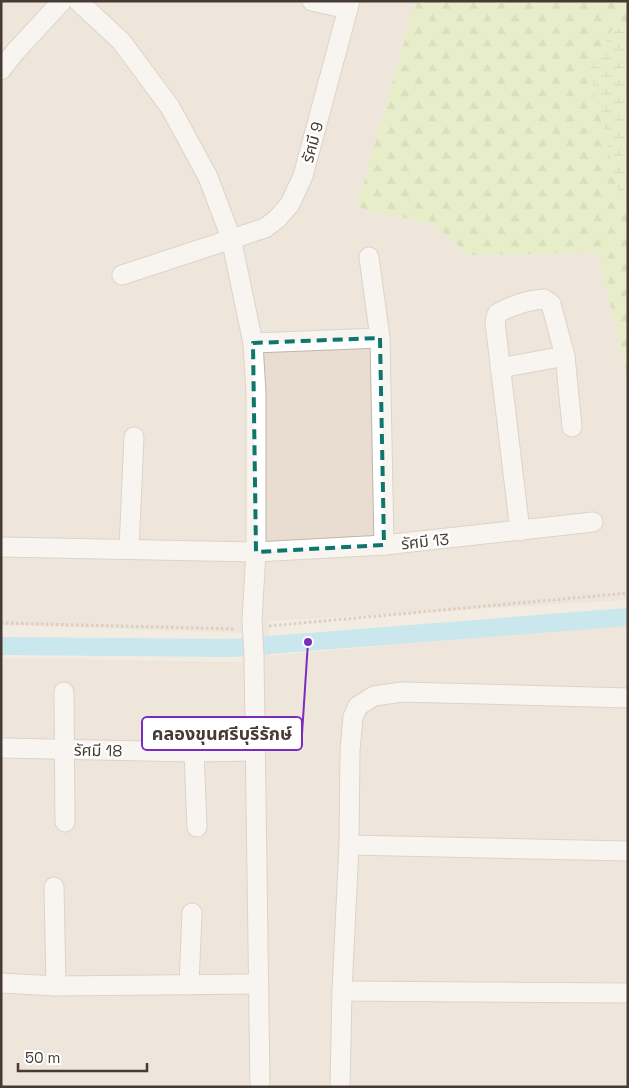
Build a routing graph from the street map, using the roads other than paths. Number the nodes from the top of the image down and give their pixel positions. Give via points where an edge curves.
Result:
1 (62, 1) edge
2 (78, 1) edge
3 (312, 1) edge
4 (349, 5) edge
5 (1, 70) edge
6 (231, 238) junction
7 (369, 257) dead end
8 (122, 275) dead end
9 (380, 338) junction
10 (253, 343) junction
11 (565, 356) junction
12 (500, 368) junction
13 (572, 427) dead end
14 (134, 437) dead end
15 (593, 522) dead end
16 (520, 531) junction
17 (384, 545) junction
18 (1, 547) edge
19 (128, 549) junction
20 (256, 552) junction
21 (64, 692) dead end
22 (628, 698) edge
23 (1, 748) edge
24 (65, 750) junction
25 (255, 751) junction
26 (194, 752) junction
27 (65, 822) dead end
28 (197, 827) dead end
29 (348, 845) junction
30 (628, 851) edge
31 (54, 887) dead end
32 (192, 913) dead end
33 (1, 983) edge
34 (259, 984) junction
35 (190, 985) junction
36 (56, 986) junction
37 (342, 991) junction
38 (628, 993) edge
39 (260, 1087) edge
40 (340, 1087) edge

1 - 5 street
2 - 6 street via 120,41 170,107 208,176
3 - 4 street
4 - 6 street, รัศมี 9 via 302,176 290,204 277,220 265,228
6 - 8 street, รัศมี 9
6 - 10 street
7 - 9 street
9 - 10 street
9 - 17 street
10 - 20 street
11 - 12 street
11 - 12 street via 551,304 537,299 497,314
11 - 13 street
12 - 16 street
14 - 19 street
15 - 16 street, รัศมี 13
16 - 17 street, รัศมี 13
17 - 20 street, รัศมี 13
18 - 19 street, รัศมี 13
19 - 20 street, รัศมี 13
20 - 25 street via 250,625 254,656
21 - 24 street
22 - 29 street via 402,692 374,696 358,706 353,716
23 - 24 street, รัศมี 18
24 - 26 street, รัศมี 18
24 - 27 street
25 - 26 street, รัศมี 18
25 - 34 street
26 - 28 street
29 - 30 street
29 - 37 street
31 - 36 street
32 - 35 street
33 - 36 street
34 - 35 street
34 - 39 street
35 - 36 street
37 - 38 street
37 - 40 street

